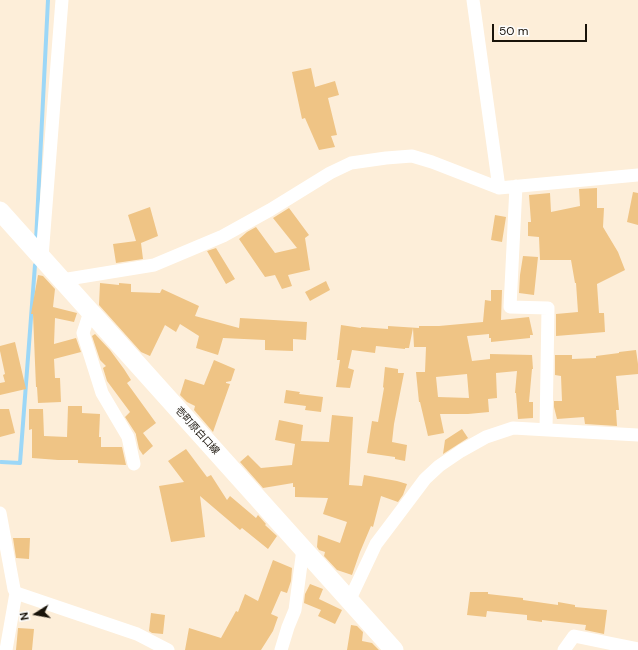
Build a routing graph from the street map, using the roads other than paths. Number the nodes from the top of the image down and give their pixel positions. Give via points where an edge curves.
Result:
1 (62, 0) edge
2 (472, 0) edge
3 (638, 175) edge
4 (516, 186) junction
5 (499, 188) junction
6 (0, 211) edge
7 (42, 257) junction
8 (62, 280) junction
9 (90, 312) junction
10 (546, 430) junction
11 (638, 435) edge
12 (134, 464) dead end
13 (0, 513) edge
14 (303, 549) junction
15 (16, 593) junction
16 (349, 601) junction
17 (638, 649) edge
18 (6, 650) edge
19 (168, 650) edge
20 (281, 650) edge
21 (394, 650) edge
22 (564, 650) edge

1 - 7 street
2 - 5 street
3 - 4 street
4 - 5 street
4 - 10 street via 510,307 548,308
5 - 8 street via 412,156 351,163 223,236 154,265
6 - 7 main road, 壱町原白口線
7 - 8 main road, 壱町原白口線
8 - 9 main road, 壱町原白口線
9 - 12 street via 83,333 102,393 128,437
9 - 14 main road, 壱町原白口線
10 - 11 street
10 - 16 street via 513,428 486,437 439,466 425,479 376,544
13 - 15 street
14 - 16 main road, 壱町原白口線
14 - 20 street via 295,610
15 - 18 street
15 - 19 street via 137,634
16 - 21 main road, 壱町原白口線
17 - 22 street via 574,636

